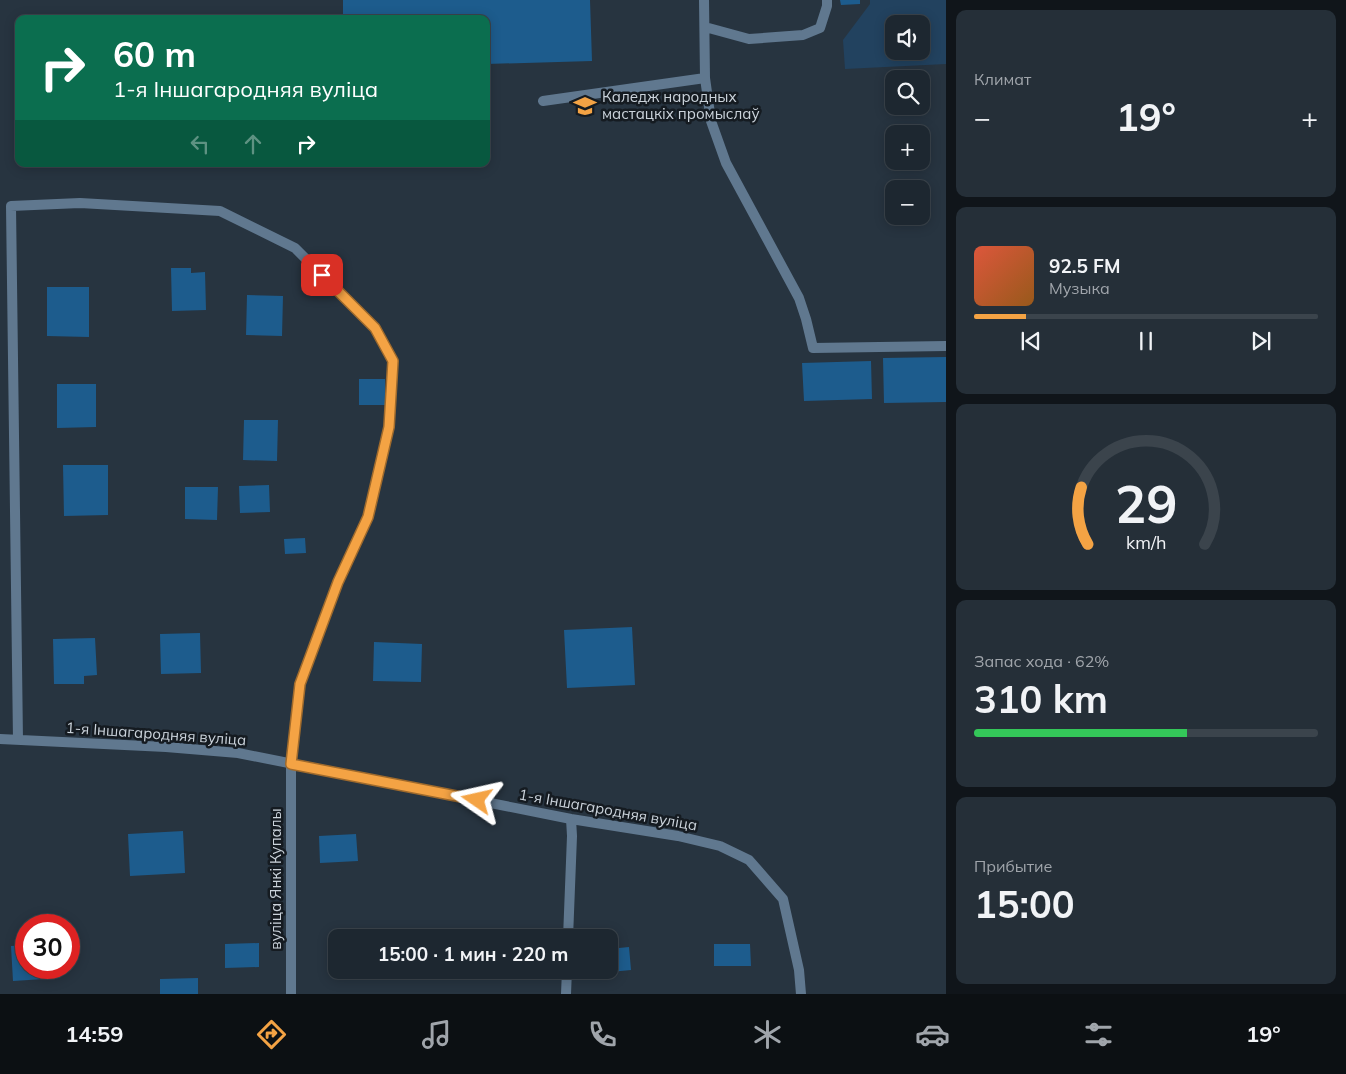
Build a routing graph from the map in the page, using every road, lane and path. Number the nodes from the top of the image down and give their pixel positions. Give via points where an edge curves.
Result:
1 (704, 0) edge
2 (827, 0) edge
3 (705, 27) junction
4 (705, 78) junction
5 (543, 101) dead end
6 (946, 346) edge
7 (0, 739) edge
8 (18, 740) junction
9 (291, 764) junction
10 (570, 819) junction
11 (568, 929) edge
12 (567, 979) edge
13 (291, 994) edge
14 (566, 994) edge
15 (801, 994) edge

1 - 3 street
2 - 3 street via 820,28 803,35 749,39
3 - 4 street
4 - 5 street
4 - 6 street via 711,121 726,163 799,298 813,348
7 - 8 street, 1-я Іншагародняя вуліца
8 - 9 street, 1-я Іншагародняя вуліца via 238,753
8 - 9 street via 11,206 80,203 220,210 295,248 375,328 393,361 389,427 368,517 338,582 300,684
9 - 10 street, 1-я Іншагародняя вуліца
9 - 13 street, вуліца Янкі Купалы
10 - 11 street
10 - 15 street, 1-я Іншагародняя вуліца via 678,836 720,846 749,860 783,899 799,970
12 - 14 street

